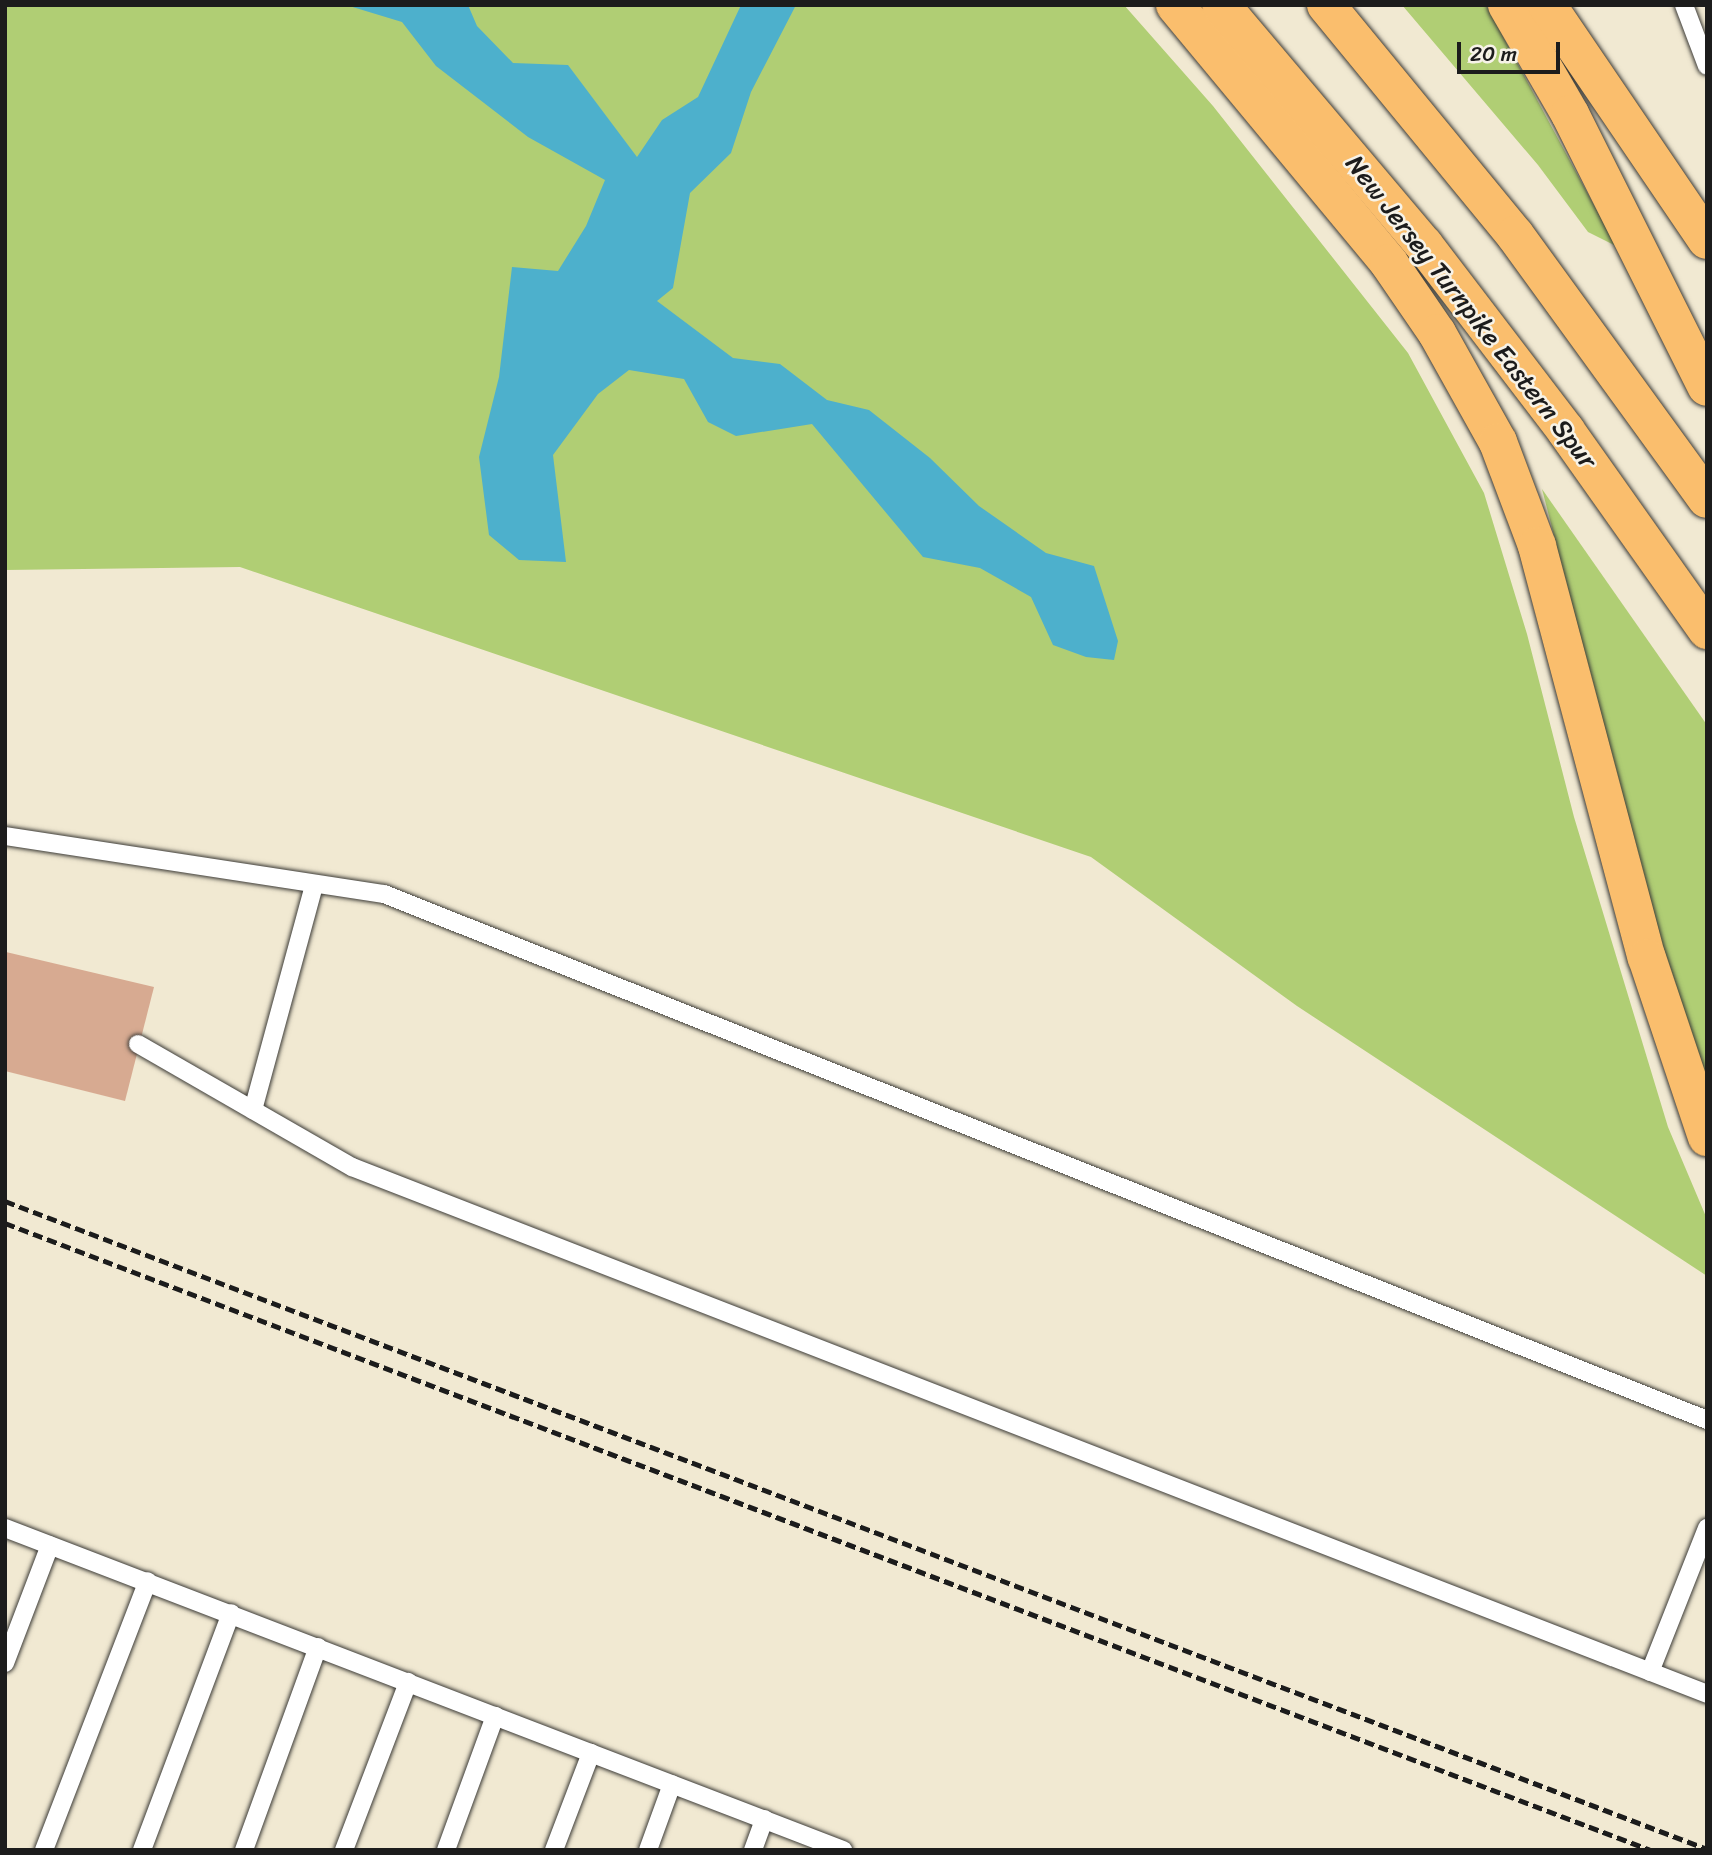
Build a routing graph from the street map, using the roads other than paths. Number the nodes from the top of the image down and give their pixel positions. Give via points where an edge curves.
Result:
1 (1175, 5) edge
2 (1221, 5) edge
3 (1326, 5) edge
4 (1507, 5) edge
5 (1547, 5) edge
6 (1684, 5) edge
7 (1585, 56) junction
8 (1707, 66) edge
9 (1707, 192) edge
10 (1707, 240) edge
11 (1707, 387) edge
12 (1707, 499) edge
13 (1707, 630) edge
14 (5, 836) edge
15 (314, 885) junction
16 (138, 1044) dead end
17 (253, 1110) junction
18 (1707, 1137) edge
19 (1707, 1420) edge
20 (5, 1528) edge
21 (1707, 1528) edge
22 (50, 1545) junction
23 (148, 1581) junction
24 (231, 1613) junction
25 (318, 1647) junction
26 (5, 1663) edge
27 (1650, 1672) junction
28 (408, 1682) junction
29 (1707, 1694) edge
30 (495, 1716) junction
31 (591, 1753) junction
32 (671, 1784) junction
33 (764, 1819) junction
34 (44, 1850) edge
35 (142, 1850) edge
36 (244, 1850) edge
37 (344, 1850) edge
38 (446, 1850) edge
39 (554, 1850) edge
40 (648, 1850) edge
41 (753, 1850) edge
42 (844, 1850) edge

1 - 18 highway via 1389,263 1460,370 1498,442 1536,546 1650,968
2 - 13 highway, New Jersey Turnpike Eastern Spur via 1424,245 1566,431
3 - 12 highway via 1515,235
4 - 11 highway via 1570,114
5 - 7 highway
6 - 8 lane
7 - 9 highway
7 - 10 highway
14 - 15 lane
15 - 17 lane
15 - 19 lane via 384,894
16 - 17 lane
17 - 27 lane via 352,1167
20 - 22 lane
21 - 27 lane
22 - 23 lane
22 - 26 lane
23 - 24 lane
23 - 34 lane
24 - 25 lane
24 - 35 lane
25 - 28 lane
25 - 36 lane
27 - 29 lane
28 - 30 lane
28 - 37 lane
30 - 31 lane
30 - 38 lane
31 - 32 lane
31 - 39 lane
32 - 33 lane
32 - 40 lane
33 - 41 lane
33 - 42 lane

